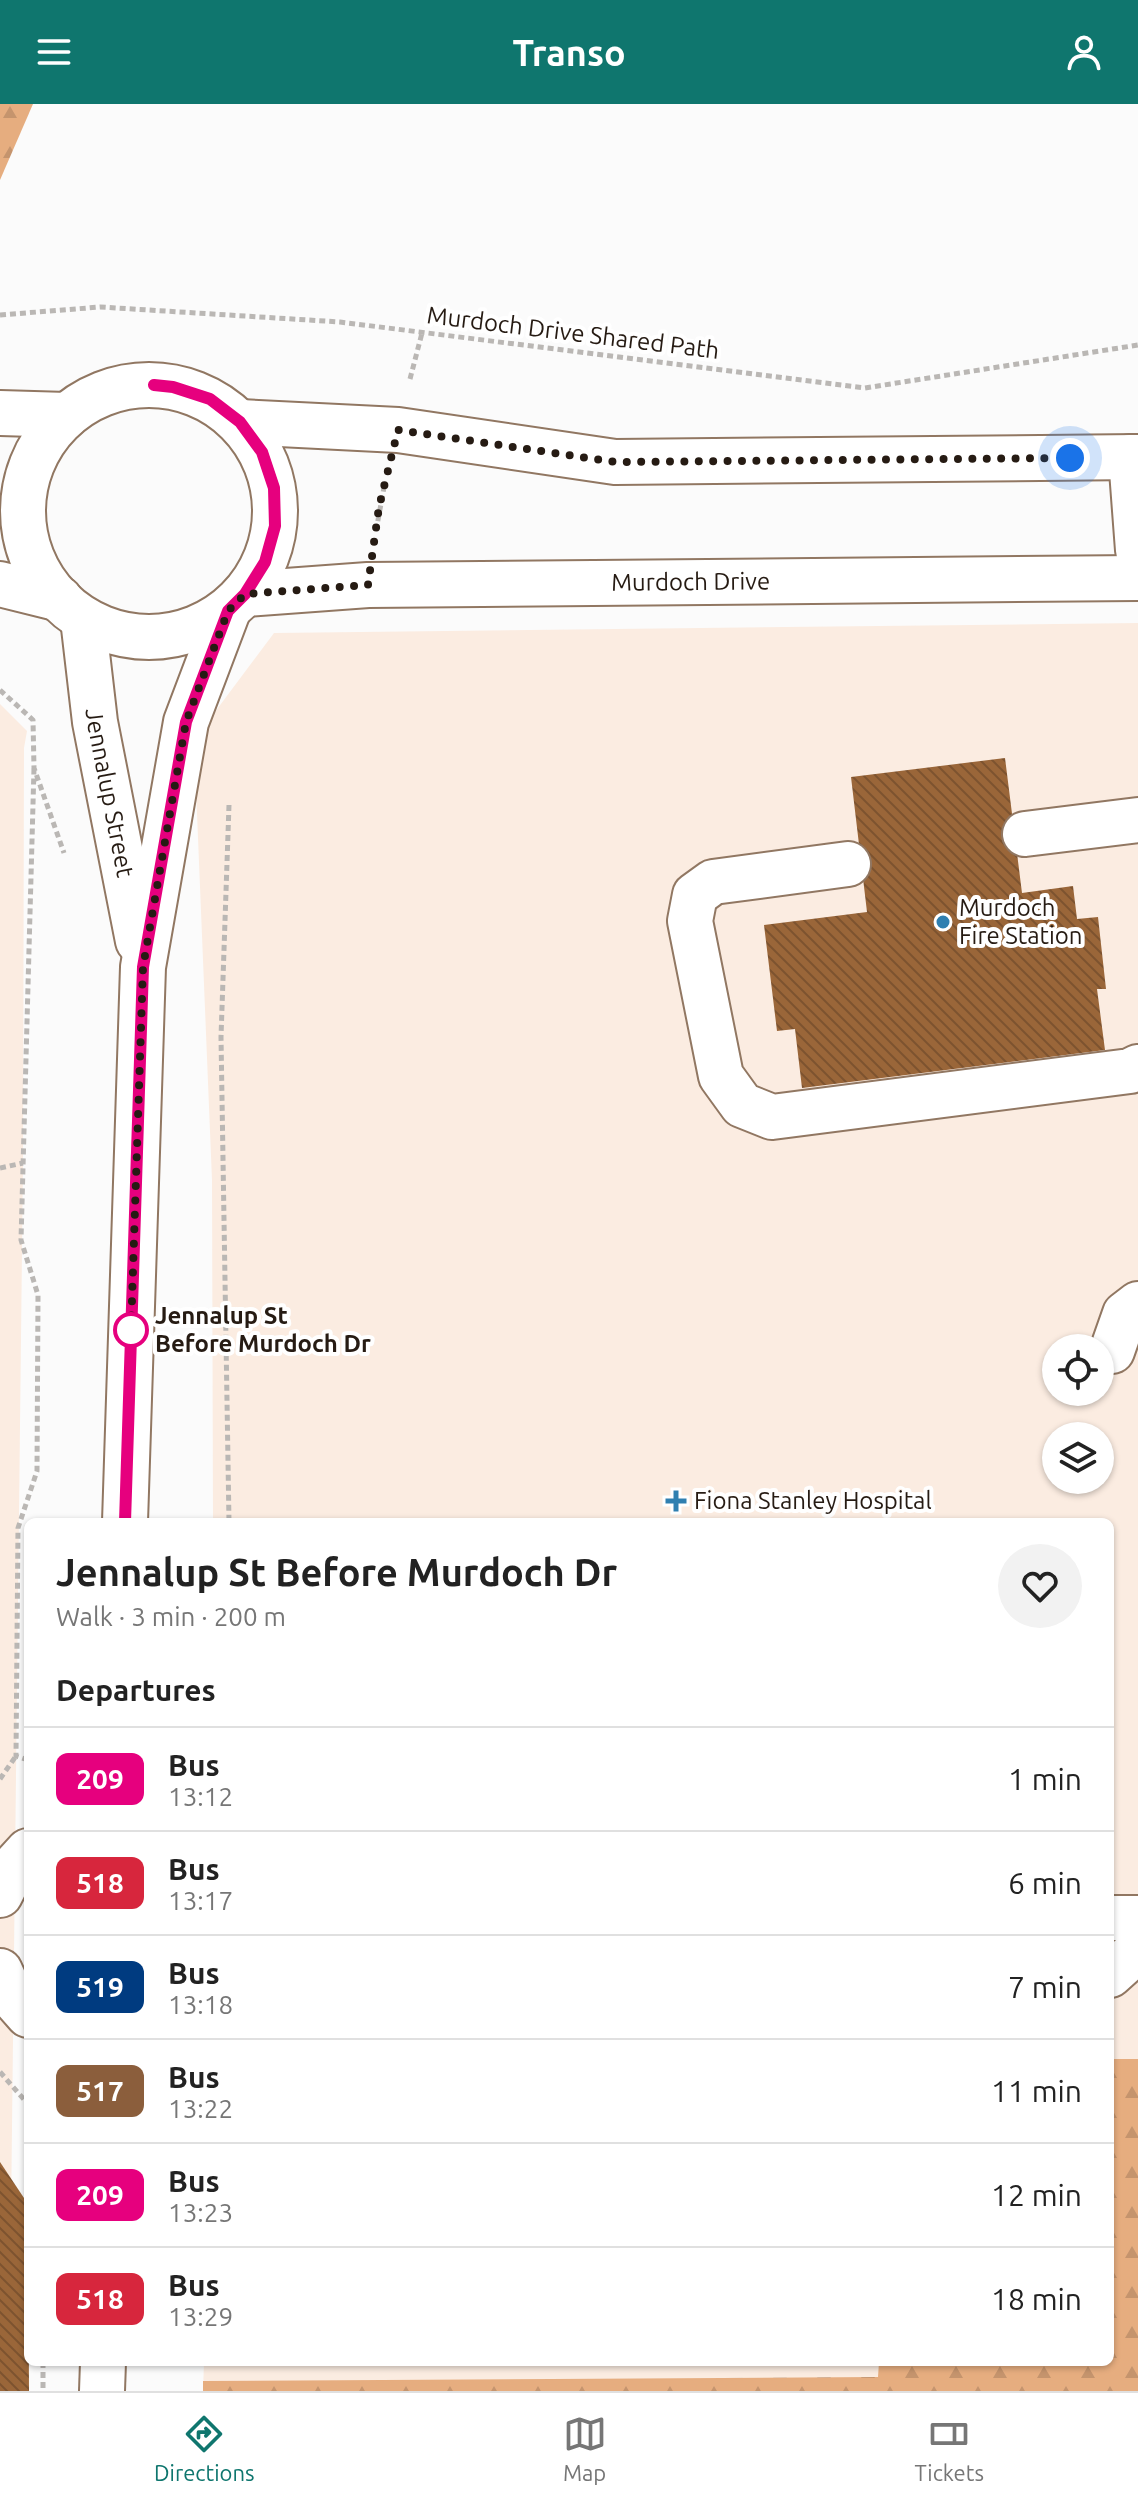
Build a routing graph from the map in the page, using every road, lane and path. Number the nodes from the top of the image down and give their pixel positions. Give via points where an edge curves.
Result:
1 (0, 315) edge
2 (422, 333) junction
3 (1138, 345) edge
4 (0, 413) edge
5 (67, 415) junction
6 (240, 422) junction
7 (398, 430) junction
8 (1134, 457) edge
9 (1138, 550) edge
10 (1138, 578) edge
11 (0, 584) edge
12 (368, 585) junction
13 (236, 602) junction
14 (72, 609) junction
15 (0, 690) edge
16 (34, 768) junction
17 (229, 789) dead end
18 (1138, 820) edge
19 (1025, 834) dead end
20 (65, 858) dead end
21 (848, 864) dead end
22 (143, 967) junction
23 (1138, 1067) edge
24 (23, 1163) junction
25 (0, 1168) edge
26 (1138, 1304) edge
27 (1114, 1345) edge
28 (125, 1518) edge
29 (229, 1518) edge
30 (16, 1756) junction
31 (24, 1759) edge
32 (0, 1779) edge
33 (1114, 1918) edge
34 (1138, 1918) edge
35 (1114, 1934) edge
36 (1138, 1950) edge
37 (1114, 1971) edge
38 (1114, 1989) edge
39 (1138, 1990) edge
40 (0, 2072) edge
41 (24, 2099) edge
42 (43, 2366) edge
43 (103, 2366) edge
44 (43, 2391) edge
45 (102, 2391) edge

1 - 2 path, Murdoch Drive Shared Path via 100,307 340,322
2 - 3 path, Murdoch Drive Shared Path via 865,388
2 - 7 path
4 - 5 main road
5 - 6 main road via 99,394 136,384 173,387 210,399
5 - 14 main road via 40,447 26,485 24,527 35,566
6 - 7 main road
6 - 13 main road via 262,452 274,488 275,526 265,562
7 - 8 main road via 615,462
7 - 12 path via 379,507
8 - 9 main road
10 - 12 main road, Murdoch Drive
11 - 14 main road, Murdoch Drive
12 - 13 main road, Murdoch Drive
13 - 14 main road, Murdoch Drive via 197,628 162,637 126,635
13 - 22 main road, Jennalup Street via 186,722
14 - 22 main road, Jennalup Street
15 - 16 path via 33,720
16 - 20 path
16 - 24 path
17 - 29 path via 221,1037
18 - 19 main road
21 - 23 main road via 713,882 695,895 690,921 721,1076 742,1105 772,1117
22 - 28 main road, Jennalup Street
24 - 25 path
24 - 30 path via 21,1240 38,1295 37,1471 18,1528
26 - 27 main road via 1125,1314
30 - 31 path
30 - 32 path
33 - 34 main road
35 - 36 main road
36 - 37 main road
38 - 39 main road
40 - 41 path
42 - 44 path
43 - 45 main road

